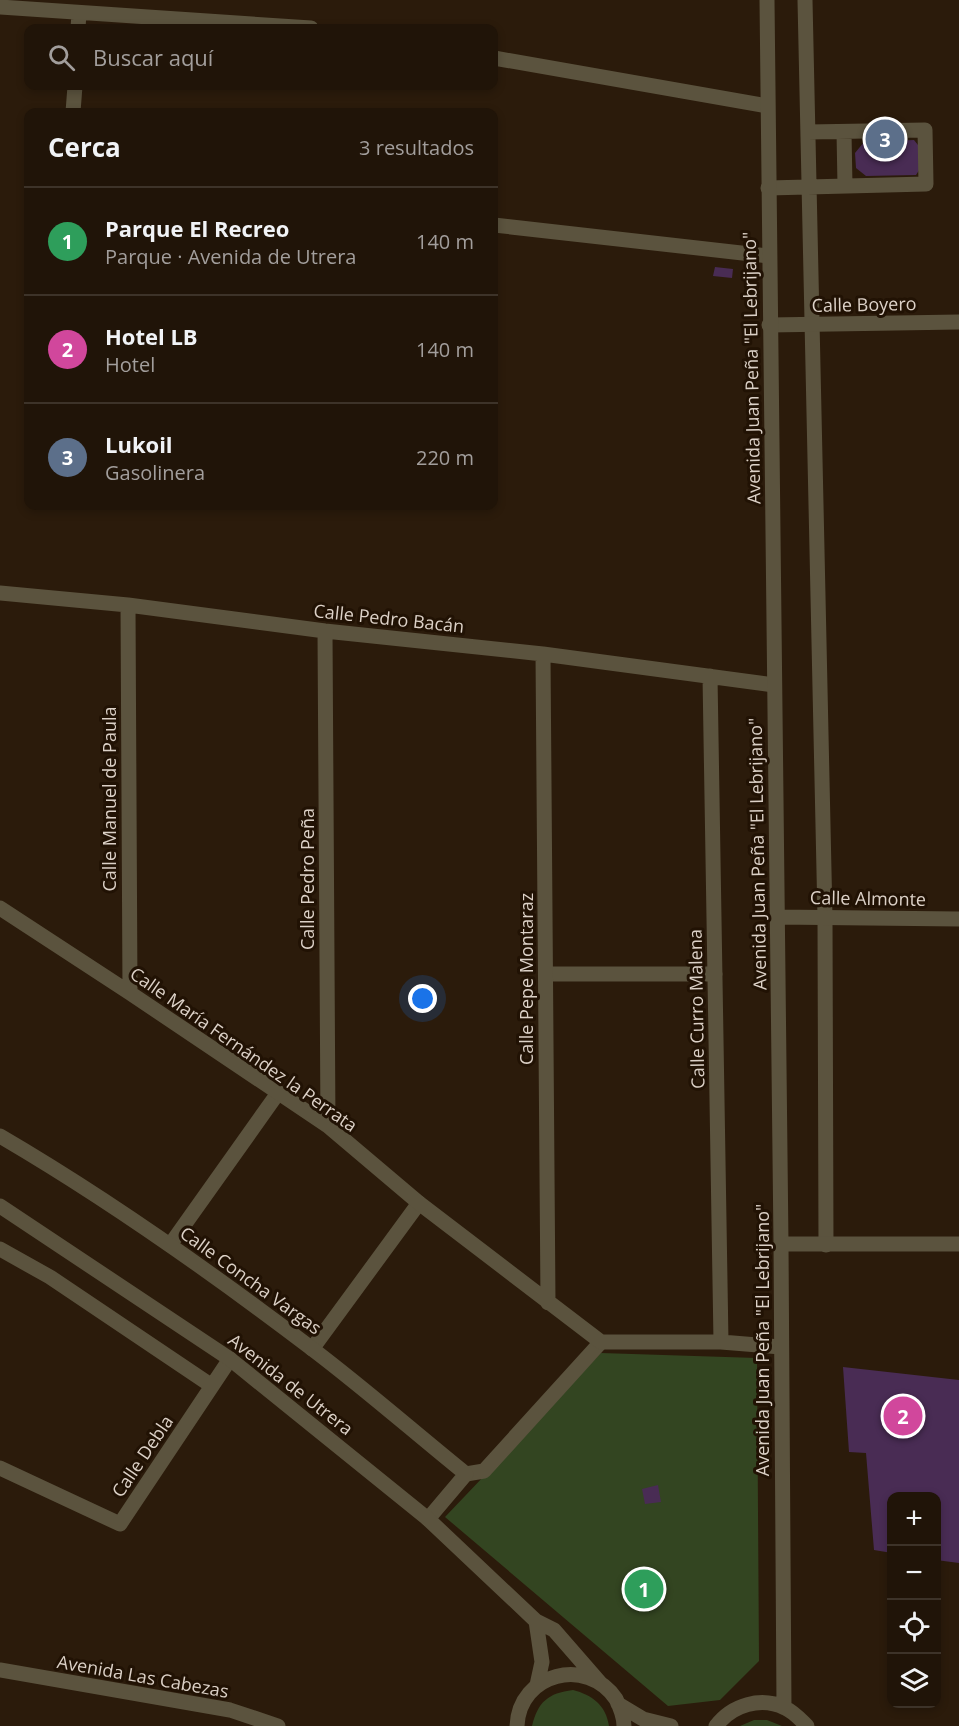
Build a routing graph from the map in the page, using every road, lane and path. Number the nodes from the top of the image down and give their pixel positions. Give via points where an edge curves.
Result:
1 (767, 0) edge
2 (805, 0) edge
3 (0, 7) edge
4 (79, 21) edge
5 (178, 24) edge
6 (498, 59) edge
7 (75, 90) edge
8 (767, 106) junction
9 (74, 108) edge
10 (808, 132) junction
11 (844, 132) junction
12 (809, 186) junction
13 (845, 186) junction
14 (768, 188) junction
15 (498, 225) edge
16 (769, 256) junction
17 (959, 322) edge
18 (769, 325) junction
19 (813, 325) junction
20 (0, 593) edge
21 (128, 605) junction
22 (325, 631) junction
23 (543, 654) junction
24 (710, 676) junction
25 (774, 685) junction
26 (0, 908) edge
27 (777, 917) junction
28 (825, 917) junction
29 (959, 919) edge
30 (546, 974) junction
31 (715, 974) junction
32 (130, 993) junction
33 (278, 1093) junction
34 (328, 1126) junction
35 (0, 1136) edge
36 (419, 1203) junction
37 (0, 1206) edge
38 (781, 1244) junction
39 (959, 1244) edge
40 (171, 1245) junction
41 (826, 1245) junction
42 (0, 1249) edge
43 (548, 1303) junction
44 (601, 1342) junction
45 (721, 1342) junction
46 (781, 1347) junction
47 (312, 1349) junction
48 (230, 1359) junction
49 (212, 1386) junction
50 (0, 1468) edge
51 (466, 1474) junction
52 (428, 1519) junction
53 (536, 1621) junction
54 (0, 1671) edge
55 (602, 1684) junction
56 (537, 1685) junction
57 (618, 1704) junction
58 (784, 1707) junction
59 (516, 1725) edge
60 (278, 1726) edge
61 (624, 1726) edge
62 (671, 1726) edge
63 (716, 1726) edge
64 (807, 1726) edge

1 - 8 street, Avenida Juan Peña "El Lebrijano"
2 - 10 street
3 - 4 street
4 - 5 street
6 - 8 street
7 - 9 street
8 - 14 street, Avenida Juan Peña "El Lebrijano"
10 - 11 street
10 - 12 street
11 - 13 street
11 - 13 street via 925,130 927,184
12 - 13 street
12 - 14 street
12 - 19 street
14 - 16 street, Avenida Juan Peña "El Lebrijano"
15 - 16 street
16 - 18 street, Avenida Juan Peña "El Lebrijano"
17 - 19 street, Calle Boyero
18 - 19 street, Calle Boyero
18 - 25 street, Avenida Juan Peña "El Lebrijano"
19 - 28 street
20 - 21 street, Calle Pedro Bacán
21 - 22 street, Calle Pedro Bacán
21 - 32 street, Calle Manuel de Paula
22 - 23 street, Calle Pedro Bacán
22 - 34 street, Calle Pedro Peña
23 - 24 street, Calle Pedro Bacán
23 - 30 street, Calle Pepe Montaraz
24 - 25 street, Calle Pedro Bacán
24 - 31 street, Calle Curro Malena
25 - 27 street, Avenida Juan Peña "El Lebrijano"
26 - 32 street, Calle María Fernández la Perrata
27 - 28 street, Calle Almonte
27 - 38 street, Avenida Juan Peña "El Lebrijano"
28 - 29 street, Calle Almonte
28 - 41 street
30 - 31 street
30 - 43 street, Calle Pepe Montaraz
31 - 45 street, Calle Curro Malena
32 - 33 street, Calle María Fernández la Perrata
33 - 34 street, Calle María Fernández la Perrata
33 - 40 street
34 - 36 street, Calle María Fernández la Perrata
35 - 40 street, Calle Concha Vargas
36 - 43 street, Calle María Fernández la Perrata
36 - 47 street
37 - 48 street, Avenida de Utrera
38 - 41 street
38 - 46 street, Avenida Juan Peña "El Lebrijano"
39 - 41 street
40 - 47 street, Calle Concha Vargas
42 - 49 street via 50,1277
43 - 44 street, Calle María Fernández la Perrata
44 - 45 street
44 - 51 street via 484,1471
45 - 46 street
46 - 58 street, Avenida Juan Peña "El Lebrijano"
47 - 51 street, Calle Concha Vargas
48 - 49 street, Calle Debla
48 - 52 street, Avenida de Utrera
49 - 50 street, Calle Debla via 120,1524
51 - 52 street
52 - 53 street, Avenida de Utrera
53 - 55 street, Avenida de Utrera via 554,1630
53 - 56 street via 542,1662
54 - 60 street, Avenida Las Cabezas via 230,1710
55 - 56 street via 583,1676 563,1675
55 - 57 street, Avenida de Utrera
56 - 59 street via 526,1696
57 - 61 street
57 - 62 street via 643,1719
58 - 63 street via 751,1704 735,1709
58 - 64 street

